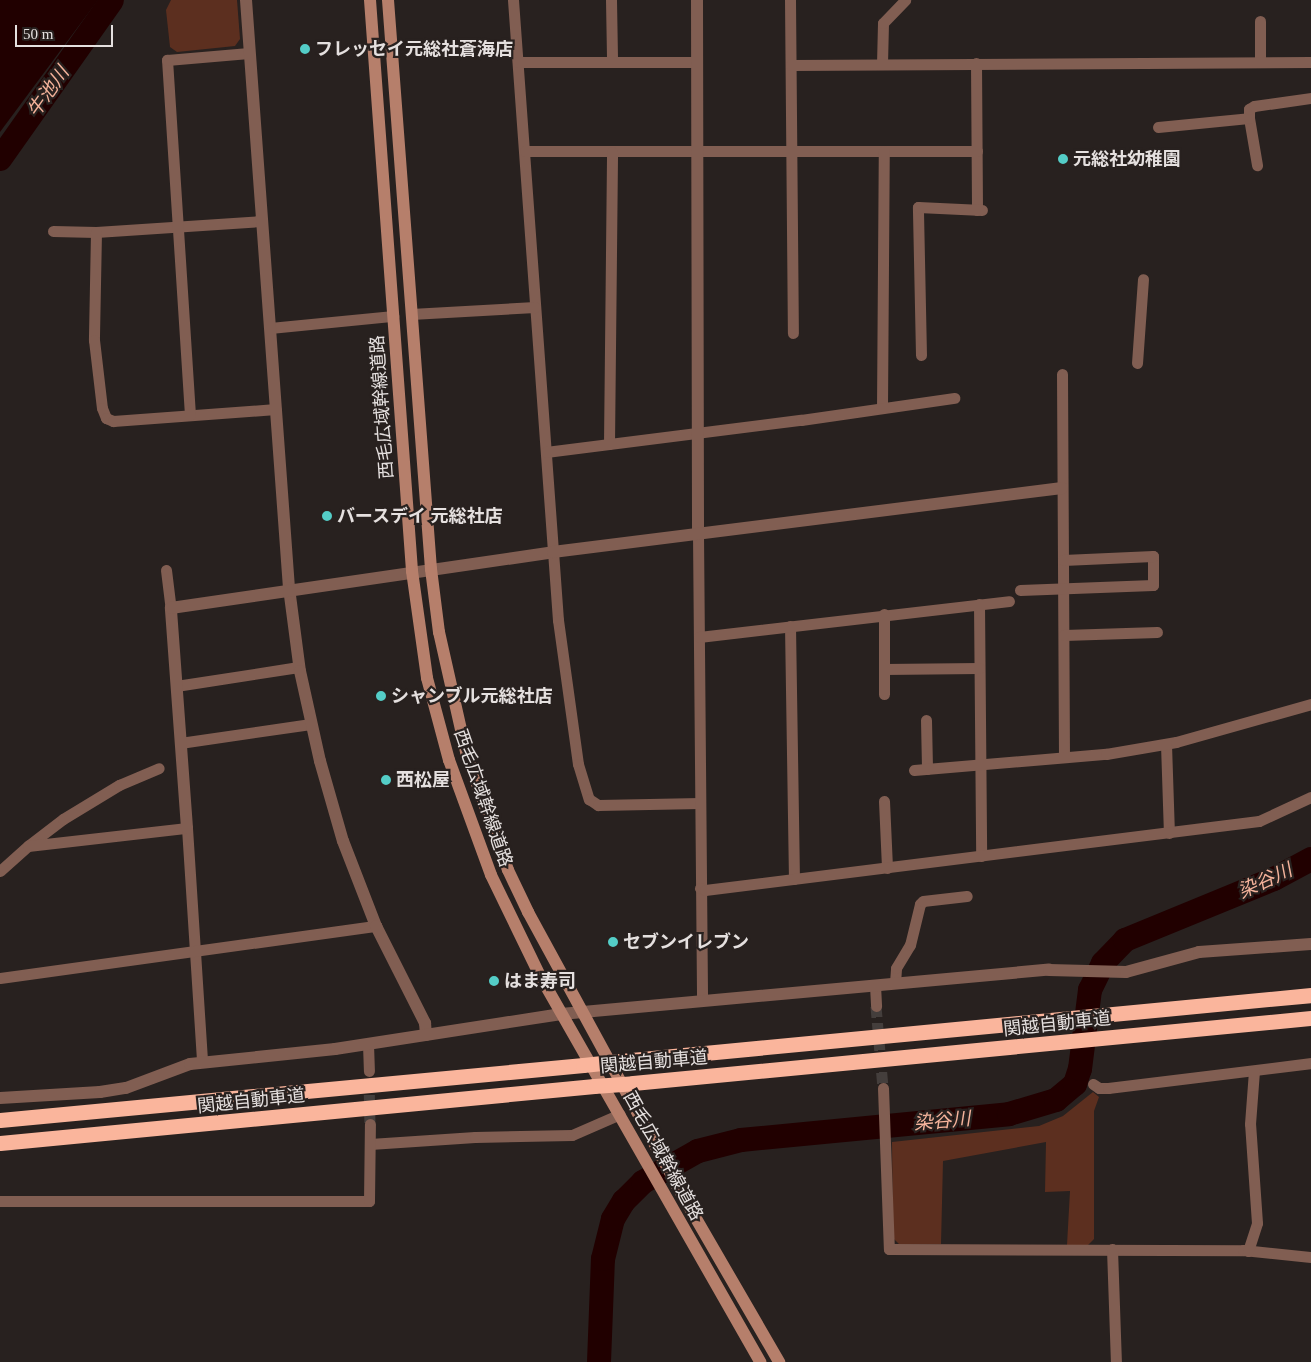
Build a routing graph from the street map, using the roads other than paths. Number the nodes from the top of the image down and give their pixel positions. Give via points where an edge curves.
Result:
1 (246, 0) edge
2 (370, 0) edge
3 (388, 0) edge
4 (513, 0) edge
5 (612, 0) edge
6 (697, 0) edge
7 (790, 0) edge
8 (905, 0) edge
9 (1260, 21) dead end
10 (249, 53) junction
11 (612, 60) junction
12 (518, 62) junction
13 (698, 62) junction
14 (1260, 62) junction
15 (1311, 62) edge
16 (976, 63) junction
17 (882, 64) junction
18 (791, 65) junction
19 (1311, 98) edge
20 (1248, 118) junction
21 (1158, 127) dead end
22 (884, 151) junction
23 (977, 151) junction
24 (524, 152) junction
25 (612, 152) junction
26 (698, 152) junction
27 (792, 152) junction
28 (1256, 165) dead end
29 (261, 221) junction
30 (176, 228) junction
31 (53, 232) dead end
32 (96, 232) junction
33 (1143, 279) dead end
34 (535, 307) junction
35 (411, 314) junction
36 (393, 316) junction
37 (270, 328) junction
38 (793, 333) dead end
39 (921, 354) dead end
40 (1137, 363) dead end
41 (1062, 374) dead end
42 (954, 398) dead end
43 (882, 408) junction
44 (276, 409) junction
45 (190, 415) junction
46 (698, 432) junction
47 (609, 444) junction
48 (546, 452) junction
49 (1062, 488) junction
50 (698, 534) junction
51 (553, 552) junction
52 (1063, 560) junction
53 (166, 570) dead end
54 (431, 570) junction
55 (412, 571) junction
56 (289, 588) junction
57 (1020, 590) dead end
58 (1064, 590) junction
59 (1009, 601) dead end
60 (979, 604) junction
61 (171, 608) junction
62 (884, 614) junction
63 (790, 626) junction
64 (1157, 632) dead end
65 (1064, 634) junction
66 (699, 637) junction
67 (300, 667) junction
68 (979, 668) junction
69 (884, 669) junction
70 (176, 686) junction
71 (884, 694) dead end
72 (1311, 704) edge
73 (926, 720) dead end
74 (311, 724) junction
75 (180, 743) junction
76 (1166, 744) junction
77 (1064, 757) junction
78 (980, 763) junction
79 (159, 768) dead end
80 (927, 769) junction
81 (914, 770) dead end
82 (1311, 797) edge
83 (884, 801) dead end
84 (700, 803) junction
85 (187, 828) junction
86 (1169, 833) junction
87 (28, 846) junction
88 (981, 856) junction
89 (886, 868) junction
90 (0, 871) edge
91 (794, 879) junction
92 (700, 888) junction
93 (966, 896) dead end
94 (376, 926) junction
95 (1311, 944) edge
96 (195, 949) junction
97 (0, 978) edge
98 (875, 984) junction
99 (895, 984) junction
100 (1311, 995) edge
101 (702, 999) junction
102 (876, 1006) tunnel mouth
103 (582, 1013) junction
104 (561, 1014) junction
105 (1311, 1018) edge
106 (426, 1035) junction
107 (368, 1044) junction
108 (202, 1062) junction
109 (1311, 1063) edge
110 (369, 1071) tunnel mouth
111 (1254, 1071) junction
112 (1093, 1084) dead end
113 (883, 1088) tunnel mouth
114 (0, 1098) edge
115 (620, 1114) junction
116 (0, 1120) edge
117 (370, 1124) tunnel mouth
118 (0, 1144) edge
119 (370, 1144) junction
120 (0, 1200) edge
121 (1112, 1249) junction
122 (1248, 1251) junction
123 (1311, 1257) edge
124 (760, 1362) edge
125 (779, 1362) edge
126 (1116, 1362) edge

1 - 10 street
2 - 36 main road, 西毛広域幹線道路
3 - 35 main road, 西毛広域幹線道路
4 - 12 street
5 - 11 street
6 - 13 street
7 - 18 street
8 - 17 street via 883,23
9 - 14 street
10 - 29 street
10 - 30 street via 167,60
11 - 12 street
11 - 13 street
12 - 24 street
13 - 26 street
14 - 15 street
14 - 16 street
16 - 17 street
16 - 23 street
17 - 18 street
18 - 27 street
19 - 20 street via 1254,106 1249,109
20 - 21 street
20 - 28 street
22 - 23 street
22 - 27 street
22 - 43 street
23 - 39 street via 980,210 918,207
24 - 25 street
24 - 34 street
25 - 26 street
25 - 47 street
26 - 27 street
26 - 46 street
27 - 38 street
29 - 30 street
29 - 37 street
30 - 32 street
30 - 45 street
31 - 32 street
32 - 45 street via 94,340 102,414 112,421
33 - 40 street
34 - 35 street
34 - 48 street
35 - 54 main road, 西毛広域幹線道路
36 - 37 street
36 - 55 main road, 西毛広域幹線道路
37 - 44 street
41 - 49 street
42 - 43 street
43 - 46 street
44 - 45 street
44 - 56 street
46 - 47 street
46 - 50 street
47 - 48 street
48 - 51 street
49 - 50 street
49 - 52 street
50 - 51 street
50 - 66 street
51 - 54 street
51 - 84 street via 563,665 578,764 589,799 598,805
52 - 58 street
52 - 58 street via 1153,556 1153,585
53 - 61 street
54 - 55 street
54 - 103 main road, 西毛広域幹線道路 via 439,632 456,714 484,809 512,878
55 - 56 street
55 - 104 main road, 西毛広域幹線道路 via 427,678 449,760 495,884
56 - 61 street
56 - 67 street
57 - 58 street
58 - 65 street
59 - 60 street
60 - 62 street
60 - 68 street
61 - 70 street
62 - 63 street
62 - 69 street
63 - 66 street
63 - 91 street
64 - 65 street
65 - 77 street
66 - 84 street
67 - 70 street
67 - 74 street
68 - 69 street
68 - 78 street
69 - 71 street
70 - 75 street
72 - 76 street
73 - 80 street
74 - 75 street
74 - 94 street via 343,841
75 - 85 street
76 - 77 street
76 - 86 street
77 - 78 street
78 - 80 street
78 - 88 street
79 - 87 street via 119,785 63,819
80 - 81 street
82 - 86 street via 1259,821
83 - 89 street
84 - 92 street
85 - 87 street
85 - 96 street
86 - 88 street
87 - 90 street
88 - 89 street
89 - 91 street
91 - 92 street
92 - 101 street
93 - 99 street via 922,901 910,945 896,968
94 - 96 street
94 - 106 street via 425,1023
95 - 99 street via 1199,952 1119,972 1049,970
96 - 97 street
96 - 108 street
98 - 99 street
98 - 101 street
98 - 102 street
100 - 116 highway, 関越自動車道, bridge
101 - 103 street
103 - 104 street
103 - 125 main road, 西毛広域幹線道路
104 - 106 street
104 - 115 main road, 西毛広域幹線道路
105 - 118 highway, 関越自動車道, bridge
106 - 107 street
107 - 108 street
107 - 110 street
108 - 114 street via 108,1091
109 - 111 street
111 - 112 street via 1108,1088
111 - 122 street via 1250,1124 1257,1223
113 - 121 street via 889,1249
115 - 119 street via 572,1135
115 - 124 main road, 西毛広域幹線道路
117 - 119 street
119 - 120 street via 369,1201
121 - 122 street
121 - 126 street
122 - 123 street

